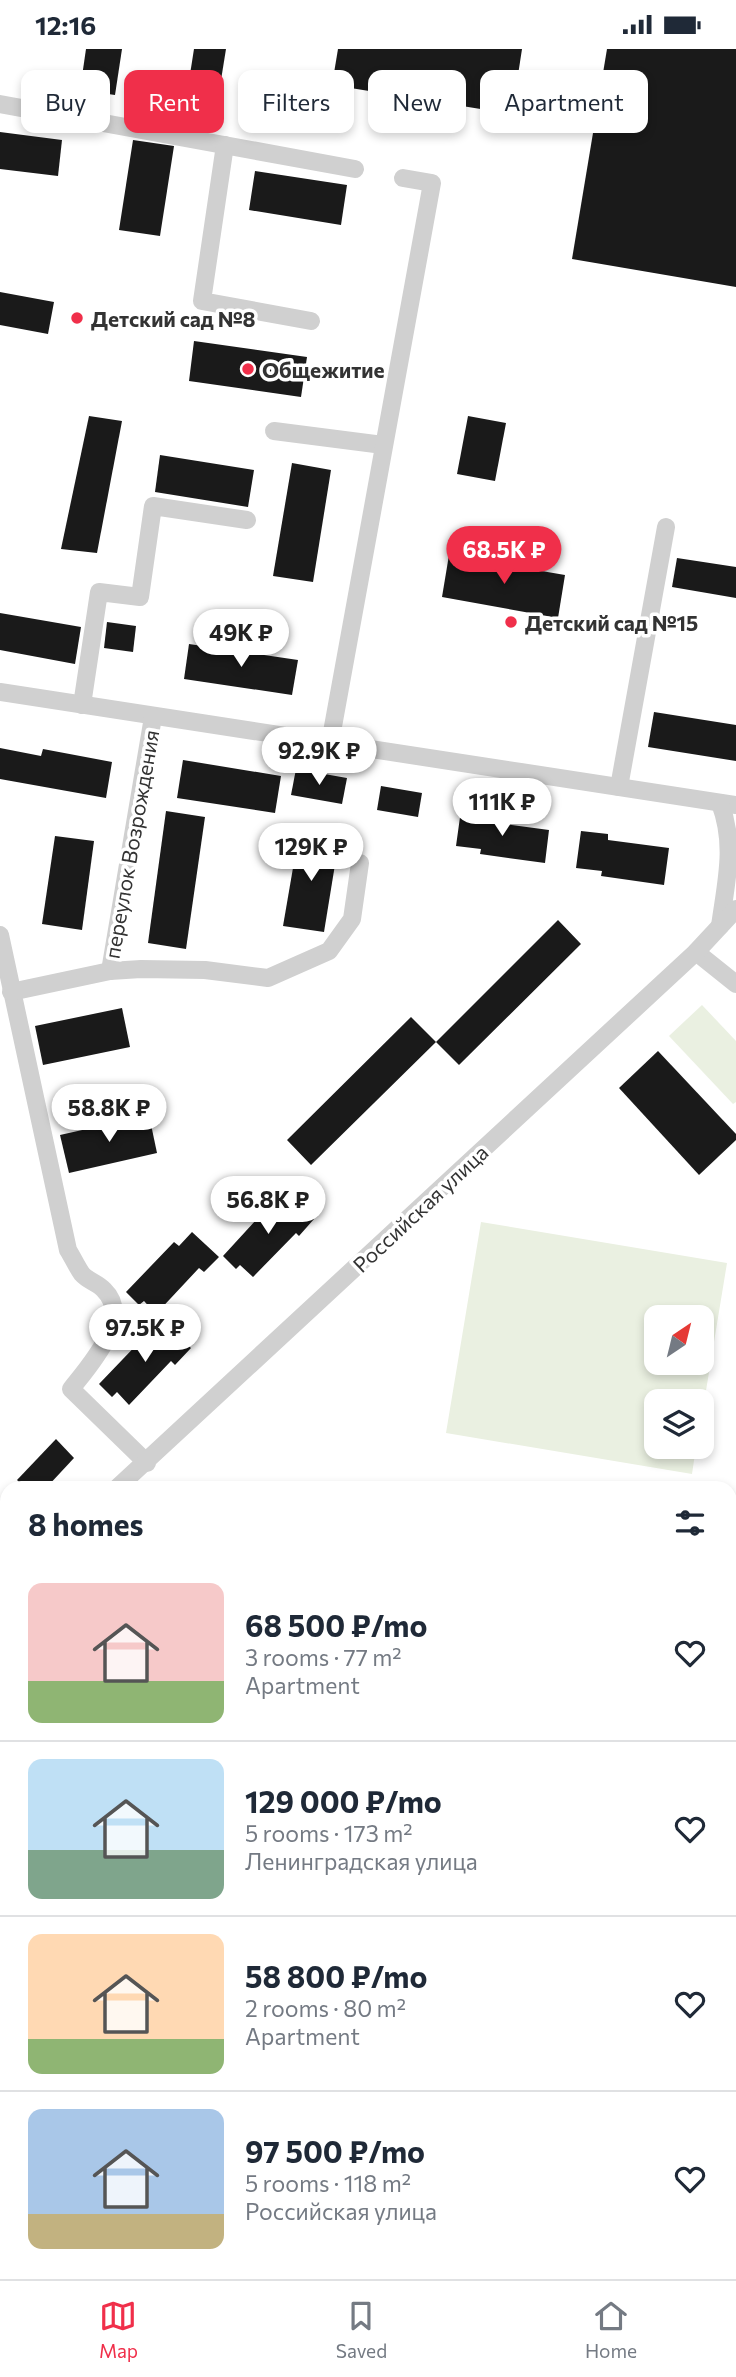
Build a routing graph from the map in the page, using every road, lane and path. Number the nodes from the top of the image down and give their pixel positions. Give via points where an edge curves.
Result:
1 (0, 104) edge
2 (225, 145) junction
3 (355, 169) dead end
4 (402, 178) dead end
5 (311, 321) dead end
6 (274, 431) dead end
7 (383, 445) junction
8 (247, 520) dead end
9 (666, 527) dead end
10 (0, 692) edge
11 (82, 705) junction
12 (153, 717) junction
13 (330, 743) junction
14 (619, 787) junction
15 (728, 804) edge
16 (360, 863) dead end
17 (736, 909) edge
18 (720, 926) junction
19 (0, 935) edge
20 (696, 952) junction
21 (110, 971) junction
22 (736, 984) edge
23 (11, 992) junction
24 (147, 1463) junction
25 (125, 1481) edge

1 - 2 street
2 - 3 street
2 - 5 street via 202,301
4 - 7 street via 432,183
6 - 7 street
7 - 13 street
8 - 11 street via 153,506 140,597 99,592
9 - 14 street
10 - 11 street
11 - 12 street
12 - 13 street
12 - 21 street, переулок Возрождения
13 - 14 street
14 - 15 street
15 - 18 street via 731,846
16 - 21 street via 352,919 329,951 268,978 205,971
17 - 18 street, Российская улица
18 - 20 street, Российская улица
19 - 23 street
20 - 22 street
20 - 24 street, Российская улица
21 - 23 street
23 - 24 street via 68,1251 82,1274 103,1288 114,1312 102,1350 71,1389
24 - 25 street, Российская улица

